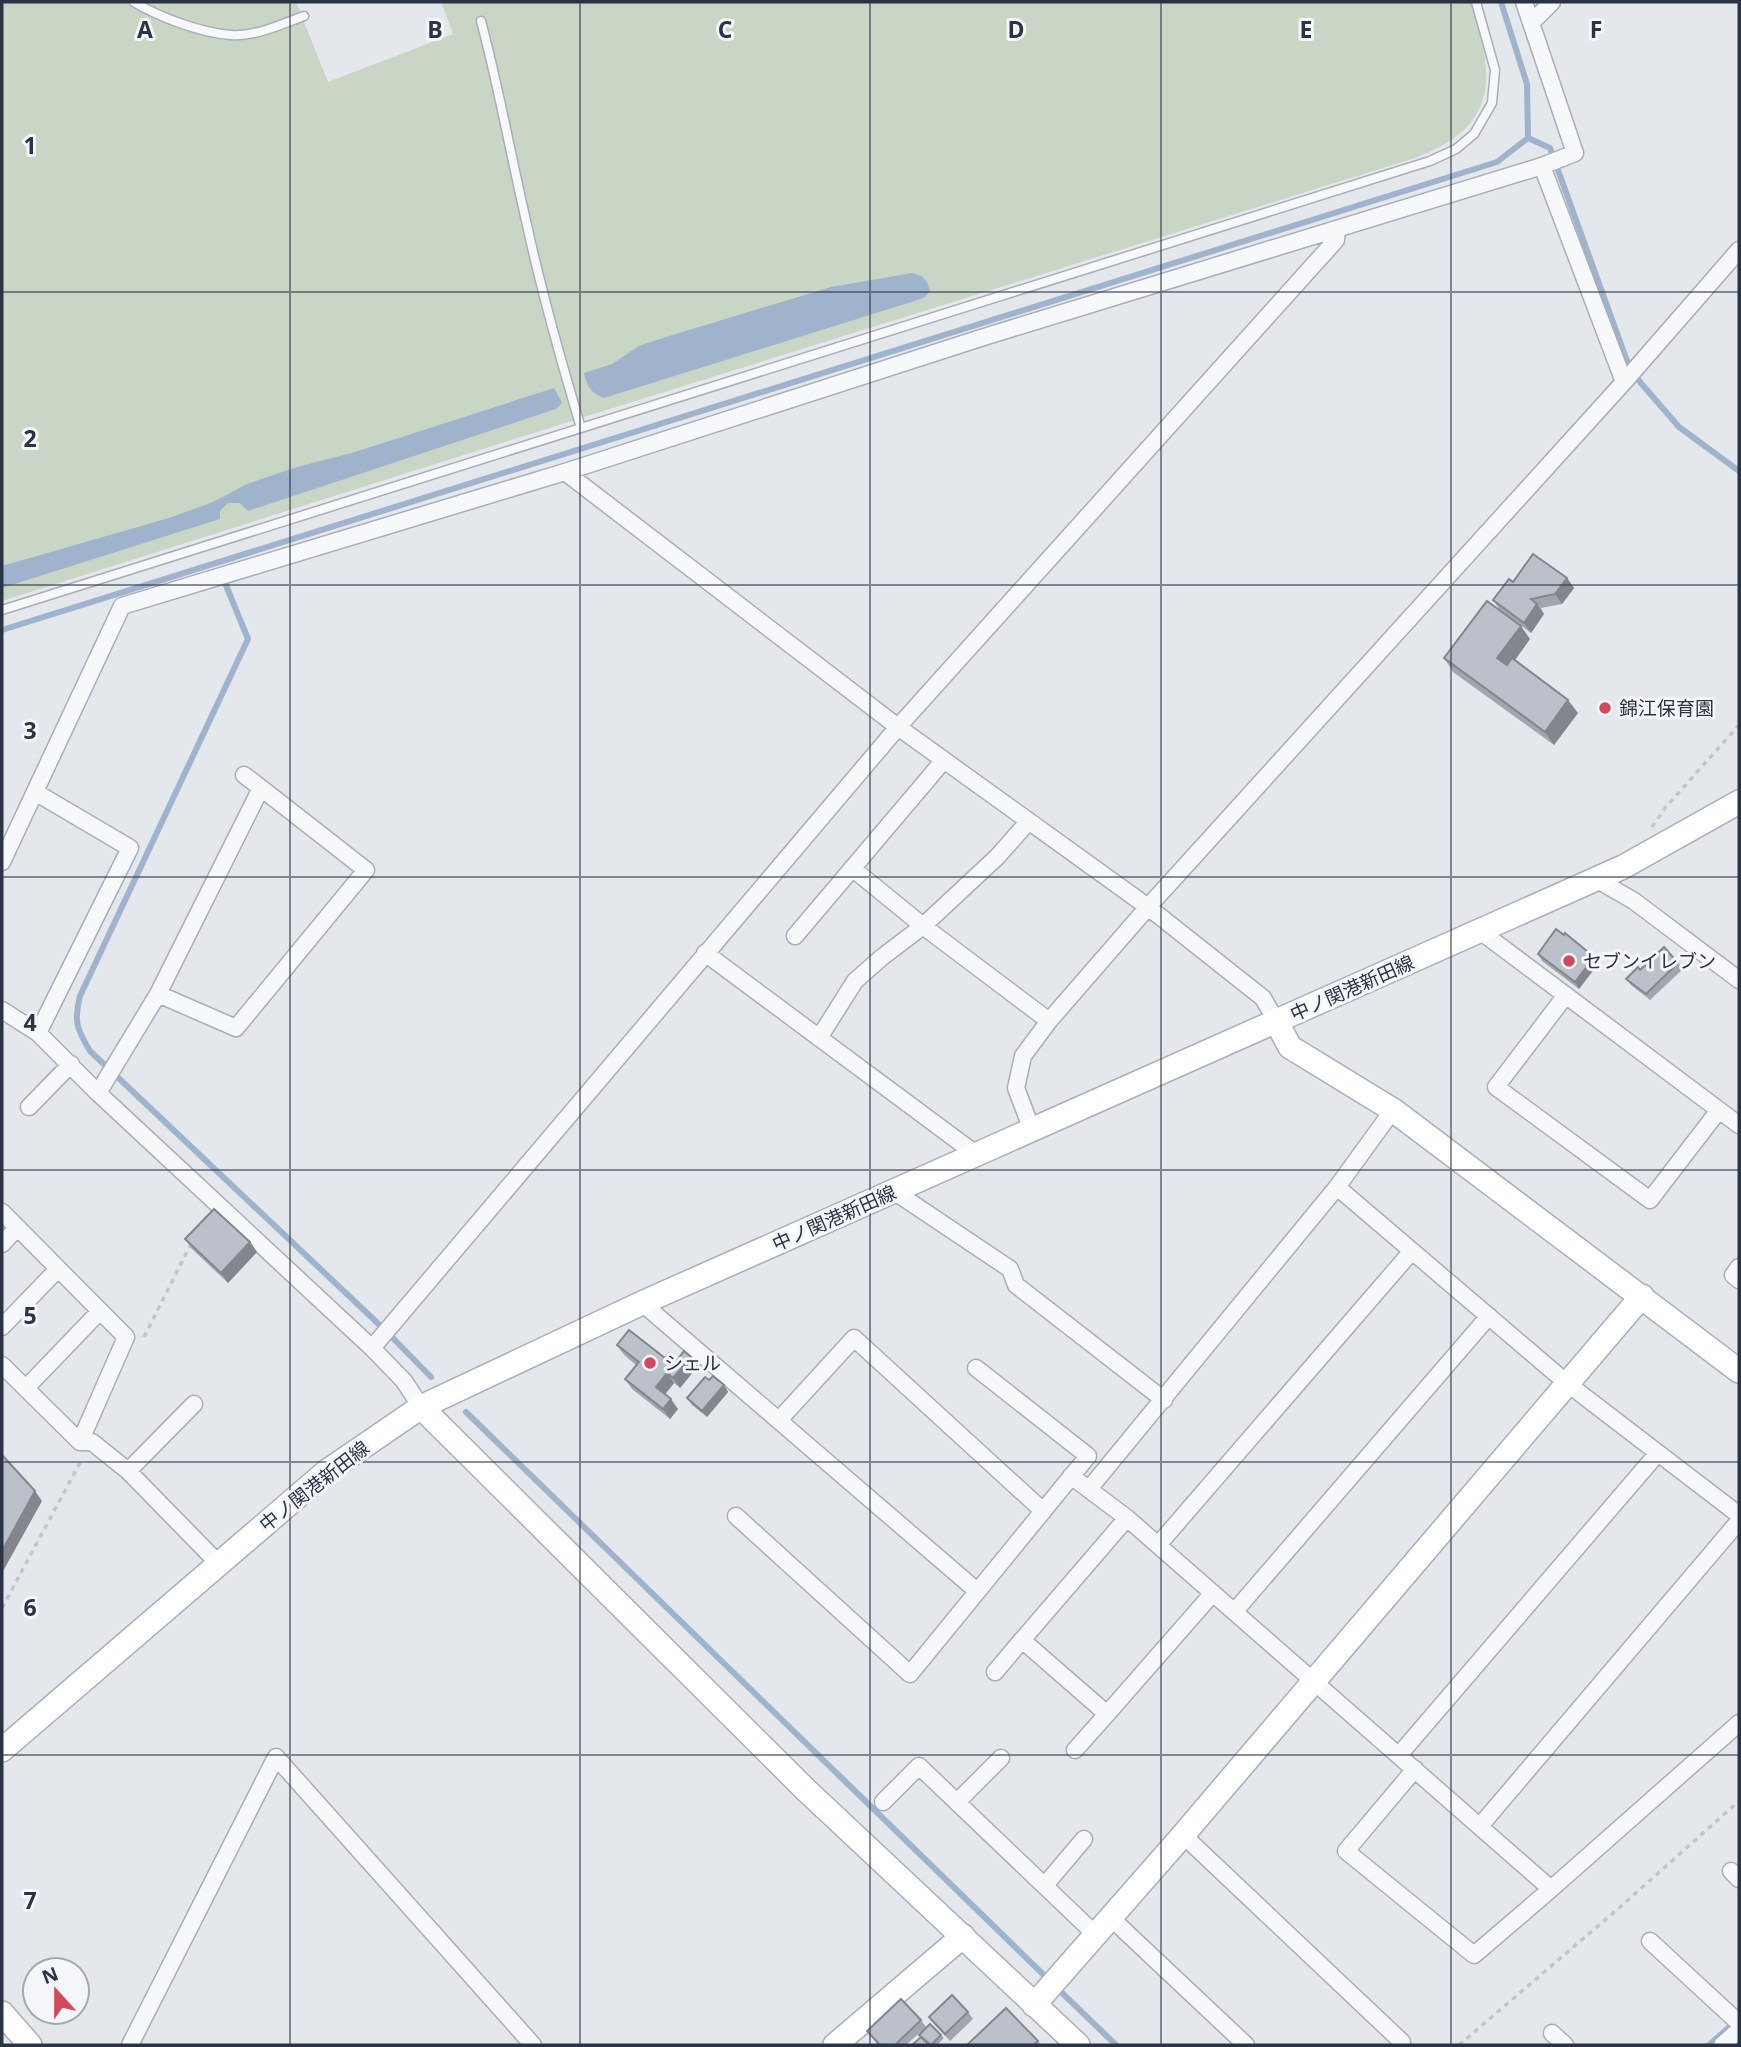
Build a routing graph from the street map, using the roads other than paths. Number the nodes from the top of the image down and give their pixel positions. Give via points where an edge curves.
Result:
1 (134, 2) edge
2 (1476, 2) edge
3 (1524, 2) edge
4 (1552, 2) edge
5 (304, 16) dead end
6 (481, 21) dead end
7 (1531, 23) junction
8 (1542, 166) junction
9 (1337, 229) junction
10 (1739, 250) edge
11 (1624, 382) junction
12 (581, 428) junction
13 (565, 472) junction
14 (2, 610) edge
15 (898, 727) junction
16 (944, 761) junction
17 (244, 775) dead end
18 (261, 788) junction
19 (35, 792) junction
20 (1739, 802) edge
21 (1029, 821) junction
22 (2, 862) edge
23 (852, 868) junction
24 (1596, 879) junction
25 (1148, 908) junction
26 (923, 926) junction
27 (1480, 931) junction
28 (795, 936) dead end
29 (705, 953) junction
30 (1739, 980) edge
31 (158, 994) junction
32 (1566, 995) junction
33 (2, 1010) edge
34 (1049, 1021) junction
35 (1276, 1021) junction
36 (38, 1033) junction
37 (819, 1038) junction
38 (71, 1064) junction
39 (98, 1093) junction
40 (29, 1107) dead end
41 (1393, 1110) junction
42 (1719, 1110) junction
43 (1739, 1125) edge
44 (1032, 1130) junction
45 (977, 1155) junction
46 (1337, 1187) junction
47 (895, 1192) junction
48 (2, 1212) edge
49 (17, 1228) junction
50 (2, 1244) edge
51 (1412, 1251) junction
52 (1739, 1267) edge
53 (58, 1269) junction
54 (1739, 1280) edge
55 (1642, 1296) junction
56 (642, 1303) junction
57 (100, 1311) junction
58 (1489, 1316) junction
59 (2, 1327) edge
60 (372, 1348) junction
61 (2, 1365) edge
62 (976, 1368) dead end
63 (1739, 1371) edge
64 (1568, 1384) junction
65 (26, 1388) junction
66 (1164, 1400) junction
67 (194, 1404) dead end
68 (421, 1407) junction
69 (779, 1420) junction
70 (80, 1442) junction
71 (1657, 1454) junction
72 (128, 1471) junction
73 (1071, 1476) junction
74 (1089, 1489) junction
75 (1042, 1510) junction
76 (1739, 1515) edge
77 (736, 1516) dead end
78 (1127, 1517) junction
79 (1739, 1521) edge
80 (1158, 1545) junction
81 (219, 1564) junction
82 (977, 1591) junction
83 (1213, 1593) junction
84 (1235, 1611) junction
85 (1022, 1640) junction
86 (995, 1672) dead end
87 (1313, 1682) junction
88 (1107, 1714) junction
89 (1739, 1723) edge
90 (2, 1750) edge
91 (1075, 1750) dead end
92 (1399, 1755) junction
93 (1001, 1758) dead end
94 (1416, 1769) junction
95 (883, 1802) dead end
96 (957, 1802) junction
97 (1480, 1826) junction
98 (1183, 1835) junction
99 (1084, 1839) dead end
100 (1045, 1885) junction
101 (1551, 1889) junction
102 (1104, 1926) junction
103 (963, 1936) junction
104 (1650, 1941) dead end
105 (1034, 2005) junction
106 (2, 2013) edge
107 (1739, 2024) edge
108 (1739, 2030) edge
109 (1552, 2033) dead end
110 (1402, 2042) dead end
111 (841, 2043) edge
112 (30, 2045) edge
113 (130, 2045) edge
114 (533, 2045) edge
115 (1078, 2045) edge
116 (1246, 2045) edge
117 (1565, 2045) edge
118 (1722, 2045) edge

1 - 5 lane via 191,26 232,36
2 - 12 lane via 1495,70 1492,103 1474,134 1430,162
3 - 7 street
4 - 7 street
6 - 12 lane via 549,318
7 - 8 street via 1575,153
8 - 9 street
8 - 11 street
9 - 13 street
9 - 15 street via 1336,240
10 - 11 street
11 - 25 street
12 - 14 lane
13 - 15 street
13 - 19 street via 122,606
15 - 16 street
15 - 29 street
16 - 21 street
16 - 23 street
17 - 18 street
18 - 31 street
18 - 31 street via 366,870 236,1028
19 - 22 street
19 - 36 street via 130,848
20 - 24 street, 中ノ関港新田線
21 - 25 street
21 - 26 street
23 - 26 street
23 - 28 street
24 - 27 street, 中ノ関港新田線
24 - 30 street via 1634,901
25 - 34 street
25 - 35 street via 1263,998
26 - 34 street
26 - 37 street via 855,981
27 - 32 street
27 - 35 street, 中ノ関港新田線
29 - 37 street
29 - 60 street
31 - 39 street
32 - 42 street
32 - 42 street via 1496,1087 1650,1200
33 - 36 street
34 - 44 street via 1023,1056 1016,1088
35 - 41 street via 1290,1047
35 - 44 street, 中ノ関港新田線
36 - 38 street
37 - 45 street
38 - 39 street
38 - 40 street
39 - 60 street
41 - 46 street
41 - 55 street
42 - 43 street
44 - 45 street, 中ノ関港新田線
45 - 47 street, 中ノ関港新田線
46 - 51 street
46 - 66 street
47 - 56 street, 中ノ関港新田線
47 - 66 street via 1010,1269 1016,1285
48 - 49 street
49 - 50 street
49 - 53 street
51 - 58 street
51 - 80 street
52 - 54 street via 1733,1275
53 - 57 street
53 - 59 street
55 - 63 street
55 - 64 street
56 - 68 street, 中ノ関港新田線
56 - 69 street
57 - 65 street
57 - 70 street via 127,1337
58 - 64 street
58 - 84 street
60 - 68 street via 404,1381
61 - 65 street
62 - 73 street via 1088,1456
64 - 71 street
64 - 87 street
65 - 70 street
66 - 74 street
67 - 72 street
68 - 81 street, 中ノ関港新田線 via 326,1472
68 - 103 street via 806,1790
69 - 75 street via 854,1338
69 - 82 street
70 - 72 street via 92,1442
71 - 76 street
71 - 92 street
72 - 81 street
73 - 74 street
73 - 75 street
74 - 78 street
75 - 82 street
77 - 82 street via 909,1674
78 - 80 street
78 - 85 street
79 - 97 street
80 - 83 street
81 - 90 street, 中ノ関港新田線
83 - 84 street
83 - 88 street
84 - 87 street
85 - 86 street
85 - 88 street
87 - 92 street
87 - 98 street
88 - 91 street
89 - 101 street
92 - 94 street
93 - 96 street
94 - 97 street
94 - 101 street via 1346,1851 1474,1955
95 - 96 street via 919,1766
96 - 100 street
97 - 101 street
98 - 102 street
98 - 110 street
99 - 100 street
100 - 102 street
102 - 105 street
102 - 116 street
103 - 105 street
103 - 111 street
104 - 107 street
105 - 115 street
106 - 112 street
108 - 118 street
109 - 117 street
113 - 114 street via 276,1757

